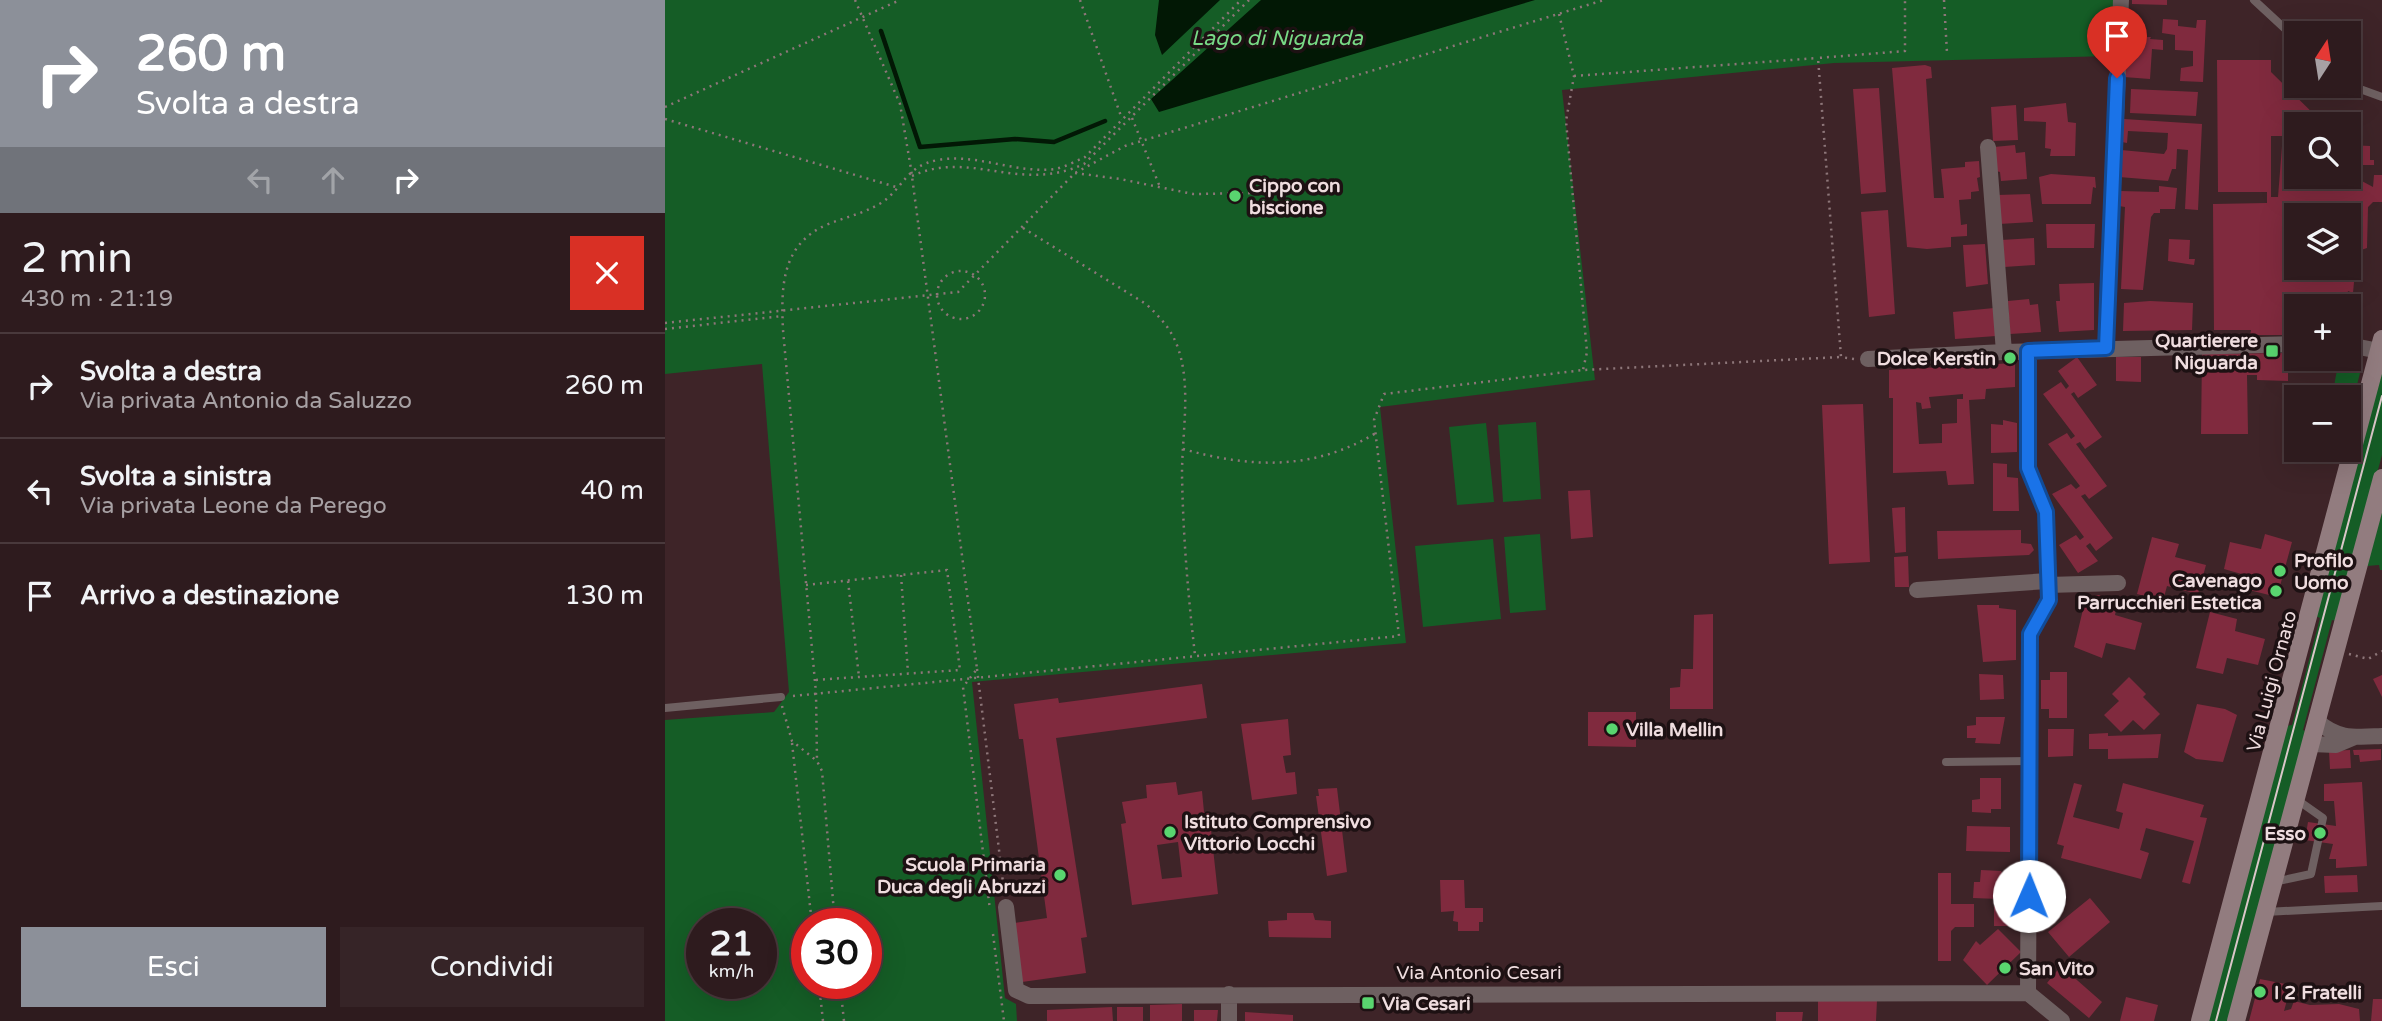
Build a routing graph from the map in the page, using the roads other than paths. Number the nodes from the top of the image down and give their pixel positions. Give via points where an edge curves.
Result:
1 (2121, 0) edge
2 (2254, 0) edge
3 (2284, 28) edge
4 (2361, 89) edge
5 (2382, 97) edge
6 (1988, 147) dead end
7 (2284, 344) edge
8 (2361, 346) edge
9 (2381, 347) edge
10 (2106, 348) junction
11 (2028, 351) junction
12 (2004, 352) junction
13 (1868, 359) road end
14 (2381, 487) edge
15 (2048, 583) junction
16 (2118, 583) dead end
17 (1917, 590) dead end
18 (751, 691) dead end
19 (781, 697) road end
20 (759, 698) junction
21 (665, 708) edge
22 (2317, 721) junction
23 (2382, 736) edge
24 (2355, 737) junction
25 (2311, 744) junction
26 (2030, 761) junction
27 (1946, 762) dead end
28 (2296, 799) junction
29 (2274, 882) junction
30 (2382, 906) edge
31 (998, 909) road end
32 (2266, 913) junction
33 (1229, 993) junction
34 (2028, 993) junction
35 (1229, 1021) edge
36 (2062, 1021) edge
37 (2200, 1021) edge
38 (2236, 1021) edge

1 - 10 street
2 - 3 lane
4 - 5 lane
6 - 12 street
7 - 10 street
8 - 9 street
9 - 37 main road, Via Luigi Ornato
10 - 11 street
11 - 12 street
11 - 15 street via 2028,468 2046,512
12 - 13 street
14 - 22 main road
15 - 16 street
15 - 17 street
15 - 26 street via 2049,600 2030,634
18 - 20 lane
19 - 20 lane
20 - 21 lane
22 - 24 street via 2330,733
22 - 25 main road
23 - 24 street
24 - 25 street via 2336,745
25 - 28 main road
26 - 27 lane
26 - 34 street
28 - 29 main road
28 - 29 lane via 2323,818 2311,874
29 - 32 main road
30 - 32 lane
31 - 33 street, Via Antonio Cesari via 1016,990 1029,996
32 - 38 main road
33 - 34 street, Via Antonio Cesari
33 - 35 street
34 - 36 street

